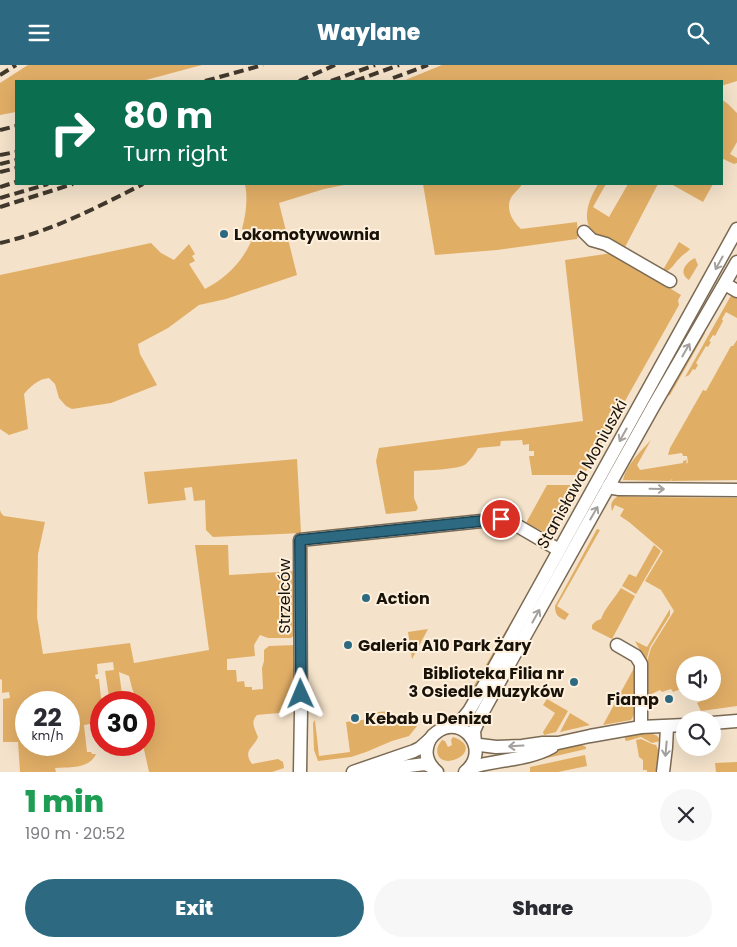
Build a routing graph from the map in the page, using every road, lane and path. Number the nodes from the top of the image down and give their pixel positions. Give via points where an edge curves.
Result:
1 (737, 229) edge
2 (584, 232) dead end
3 (737, 262) edge
4 (670, 281) dead end
5 (725, 284) junction
6 (737, 291) edge
7 (608, 487) junction
8 (737, 490) edge
9 (559, 550) junction
10 (617, 645) dead end
11 (737, 721) edge
12 (721, 722) edge
13 (676, 726) edge
14 (447, 727) junction
15 (641, 727) junction
16 (667, 727) junction
17 (429, 740) junction
18 (474, 743) junction
19 (558, 743) junction
20 (468, 770) edge
21 (435, 771) edge
22 (300, 772) edge
23 (353, 772) edge
24 (364, 772) edge
25 (663, 772) edge

1 -> 9 street, Stanisława Moniuszki
2 - 4 street via 592,240 606,244
3 - 5 street, Stanisława Moniuszki
5 - 6 street
7 -> 5 street, Stanisława Moniuszki
7 -> 8 street
18 -> 7 street, Stanisława Moniuszki via 474,731 480,717
9 - 14 street, Stanisława Moniuszki via 469,711 460,721
9 - 22 street, Strzelców via 501,519 300,540
10 - 15 street via 636,656 641,664
11 - 12 street
13 - 16 street
14 - 17 street, Stanisława Moniuszki
14 - 18 street via 464,730
15 - 16 street
15 - 19 street
16 -> 25 street
17 - 21 street via 428,761
17 - 23 street, Stanisława Moniuszki via 414,751
19 -> 18 street via 496,747
18 - 20 street, Stanisława Moniuszki via 476,756
19 - 20 street via 545,751 484,763
21 - 24 street via 425,764

